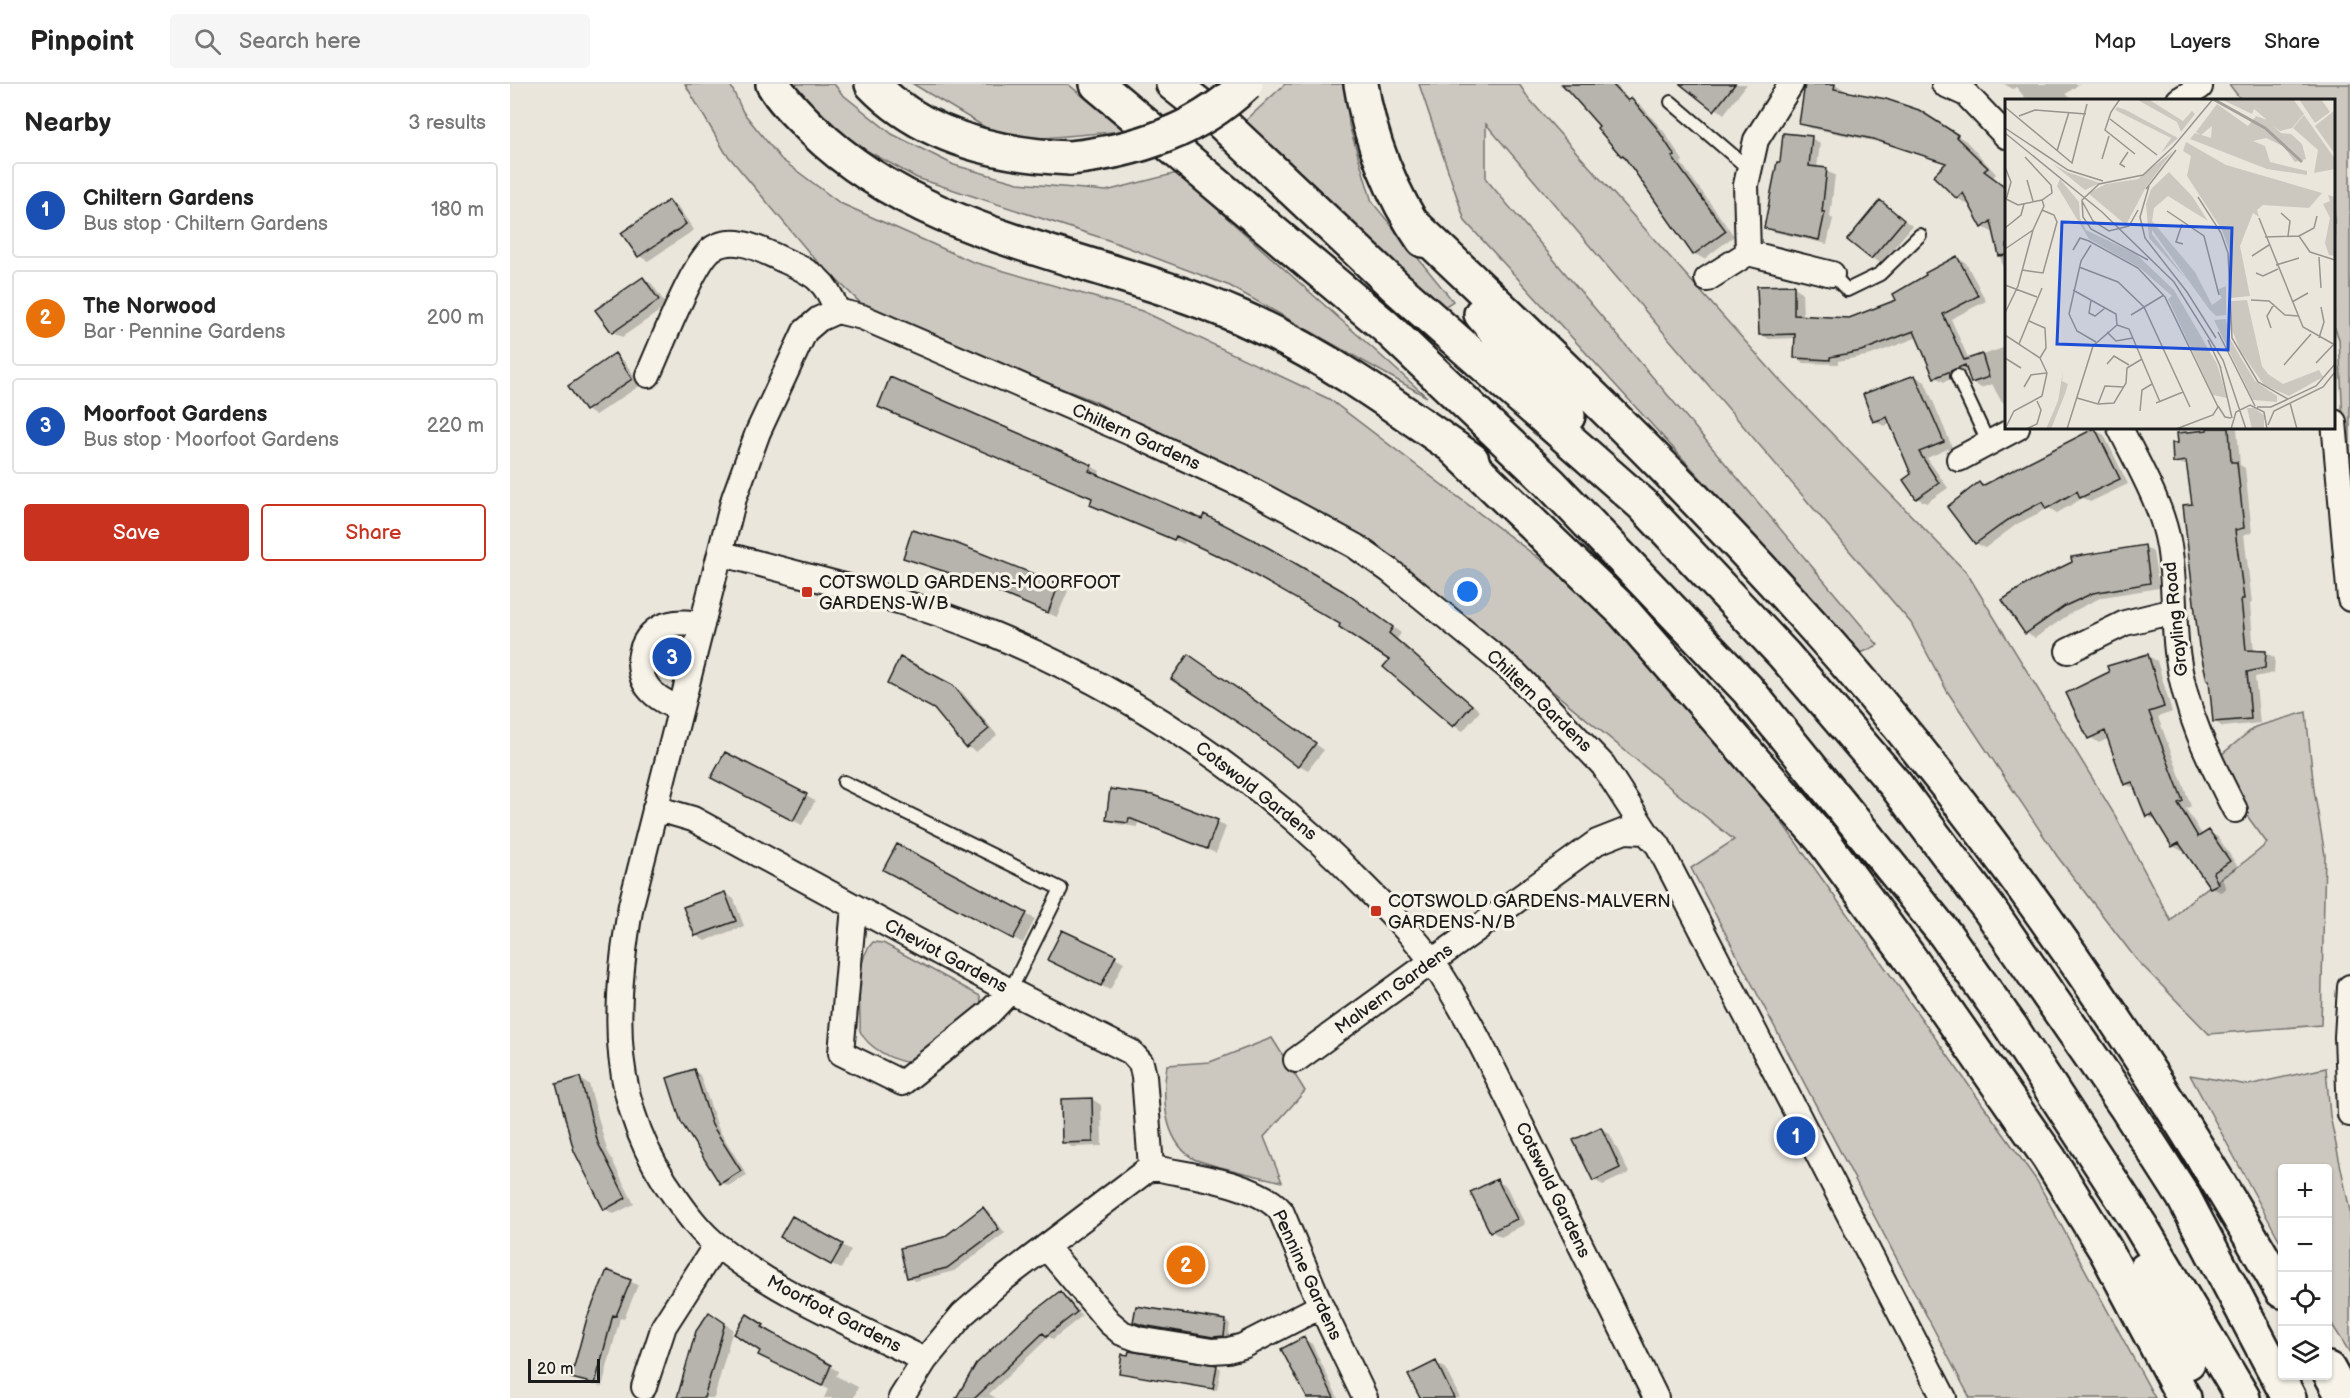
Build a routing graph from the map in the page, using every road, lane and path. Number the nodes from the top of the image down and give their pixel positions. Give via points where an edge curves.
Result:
1 (773, 84) edge
2 (872, 84) edge
3 (1097, 84) edge
4 (1173, 84) edge
5 (1246, 84) edge
6 (1361, 84) edge
7 (1791, 84) edge
8 (1944, 84) edge
9 (2203, 90) edge
10 (2181, 99) edge
11 (1671, 102) dead end
12 (2005, 134) edge
13 (1749, 169) junction
14 (1412, 223) junction
15 (1920, 235) dead end
16 (1748, 253) junction
17 (1832, 274) joint
18 (1707, 279) dead end
19 (837, 311) junction
20 (648, 375) dead end
21 (1957, 376) dead end
22 (2014, 429) edge
23 (2120, 429) edge
24 (2335, 429) edge
25 (1988, 442) junction
26 (1454, 448) junction
27 (1959, 459) dead end
28 (1642, 504) junction
29 (720, 553) junction
30 (1650, 586) junction
31 (2350, 599) edge
32 (2174, 611) junction
33 (702, 626) junction
34 (2068, 651) dead end
35 (679, 709) junction
36 (844, 782) dead end
37 (655, 808) junction
38 (2235, 810) dead end
39 (1646, 832) junction
40 (854, 907) junction
41 (1433, 962) junction
42 (2350, 987) edge
43 (1010, 990) junction
44 (1296, 1060) dead end
45 (2350, 1114) edge
46 (2082, 1135) junction
47 (1151, 1167) junction
48 (2182, 1196) junction
49 (716, 1245) junction
50 (1046, 1247) junction
51 (2278, 1283) edge
52 (1321, 1306) junction
53 (2278, 1307) edge
54 (925, 1360) junction
55 (2332, 1376) edge
56 (644, 1388) dead end
57 (901, 1398) edge
58 (1365, 1398) edge
59 (1656, 1398) edge
60 (1944, 1398) edge
61 (2184, 1398) edge
62 (2205, 1398) edge
63 (2243, 1398) edge
64 (2289, 1398) edge
65 (2344, 1398) edge

1 - 26 highway via 832,148 869,176 911,199 1007,237 1240,317 1327,363
2 - 5 highway, bridge via 911,115 948,135 987,149 1070,158 1140,146 1174,133 1206,116
3 - 30 highway via 1386,327 1550,483
4 - 28 highway via 1222,123 1397,288
6 - 14 highway via 1377,148
7 - 13 street via 1756,140
8 - 12 street via 1966,94
9 - 10 street
11 - 13 lane
13 - 16 street
14 - 28 highway via 1453,282
14 - 51 highway via 1592,394 1718,522 1816,628 1930,766 2031,900 2161,1086
15 - 17 lane via 1880,274 1847,290
16 - 17 street
16 - 18 street
19 - 20 street via 831,292 811,273 752,246 724,244 706,255
19 - 29 street, Moorfoot Gardens via 805,331 758,432 734,498
19 - 39 street, Chiltern Gardens via 862,317 1133,434 1248,488 1355,546 1516,674 1603,765
21 - 25 lane
22 - 25 street
23 - 32 street, Grayling Road via 2158,508 2169,545
24 - 31 street
25 - 27 street
26 - 30 highway
26 - 61 highway via 1623,611 1822,839 2049,1158 2105,1249
28 - 48 highway via 1776,646 1895,784 2045,989
29 - 33 street, Moorfoot Gardens
29 - 41 street, Cotswold Gardens via 856,589 994,635 1139,707 1263,792 1317,838
30 - 46 highway via 1747,689 1855,820 2012,1027
32 - 34 street via 2125,623
32 - 38 street, Grayling Road via 2186,699 2200,741
33 - 35 street, Moorfoot Gardens
33 - 35 street via 667,624 655,630 641,652 639,665 651,692
35 - 37 street, Moorfoot Gardens
36 - 43 lane via 1061,889
37 - 40 street, Cheviot Gardens via 693,819
37 - 49 street, Moorfoot Gardens via 622,955 621,1067 642,1139 664,1181 695,1224
39 - 41 street, Malvern Gardens via 1625,831 1597,842
39 - 60 street, Chiltern Gardens via 1667,862
40 - 43 street, Cheviot Gardens
40 - 43 street via 841,1053 903,1083 989,1013
41 - 44 street, Malvern Gardens
41 - 59 street, Cotswold Gardens via 1476,1035
42 - 45 street
43 - 47 street, Cheviot Gardens via 1120,1044 1141,1063
46 - 62 highway
46 - 63 highway
47 - 50 street
47 - 52 street, Pennine Gardens via 1249,1190 1273,1201 1281,1211
48 - 53 highway
48 - 64 highway
49 - 54 street, Moorfoot Gardens via 779,1289
49 - 56 street via 664,1326
50 - 52 street via 1109,1322 1138,1339 1228,1350
50 - 54 street via 963,1314
52 - 58 street, Pennine Gardens
54 - 57 street
55 - 65 highway

